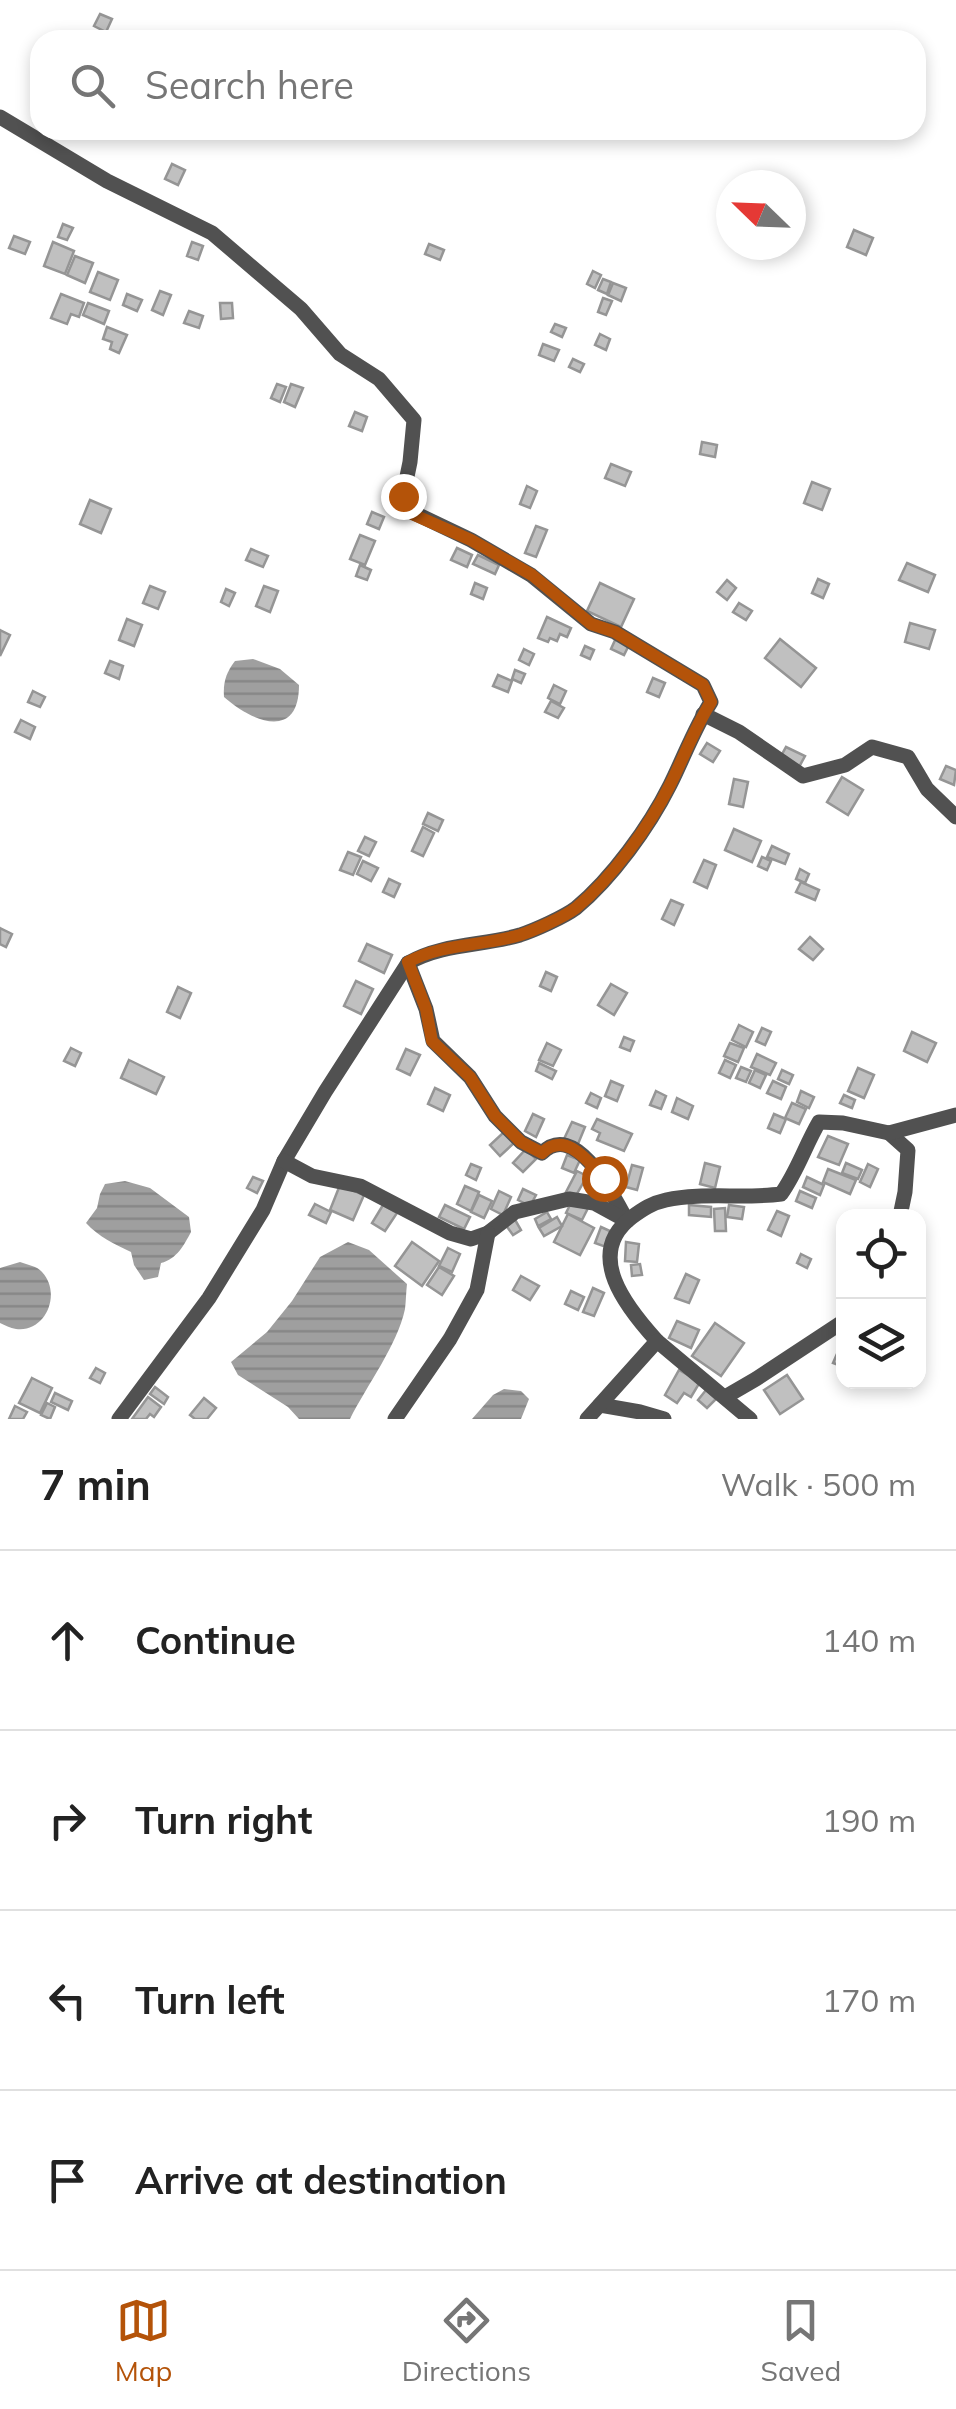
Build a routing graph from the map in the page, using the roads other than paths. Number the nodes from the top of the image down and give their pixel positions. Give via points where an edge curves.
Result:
1 (0, 117) edge
2 (30, 134) edge
3 (39, 140) edge
4 (703, 714) junction
5 (956, 817) edge
6 (408, 962) junction
7 (956, 1115) edge
8 (889, 1132) junction
9 (284, 1161) junction
10 (901, 1209) edge
11 (626, 1221) junction
12 (488, 1233) junction
13 (836, 1326) edge
14 (657, 1341) junction
15 (724, 1396) junction
16 (600, 1405) junction
17 (119, 1419) edge
18 (396, 1419) edge
19 (587, 1419) edge
20 (664, 1419) edge
21 (750, 1419) edge

1 - 2 street
3 - 4 street via 212,233 301,308 340,354 379,380 414,420 406,509 532,575 591,624 703,685 711,702
4 - 5 street via 803,776 845,765 872,748 908,757 927,789
4 - 6 street via 644,829 574,910 521,934
6 - 9 street
6 - 11 street via 432,1041 470,1077 495,1116 542,1153 560,1144 578,1152 604,1178
7 - 8 street
8 - 10 street via 908,1150
8 - 11 street via 820,1122 781,1194 670,1199
9 - 12 street via 312,1176 360,1186 450,1232 471,1239
9 - 17 street via 264,1210 209,1298
11 - 12 street via 594,1203 569,1199 514,1212
11 - 14 street via 612,1237 609,1263 621,1294
12 - 18 street via 477,1290
13 - 15 street
14 - 15 street
14 - 16 street
15 - 21 street
16 - 19 street
16 - 20 street

